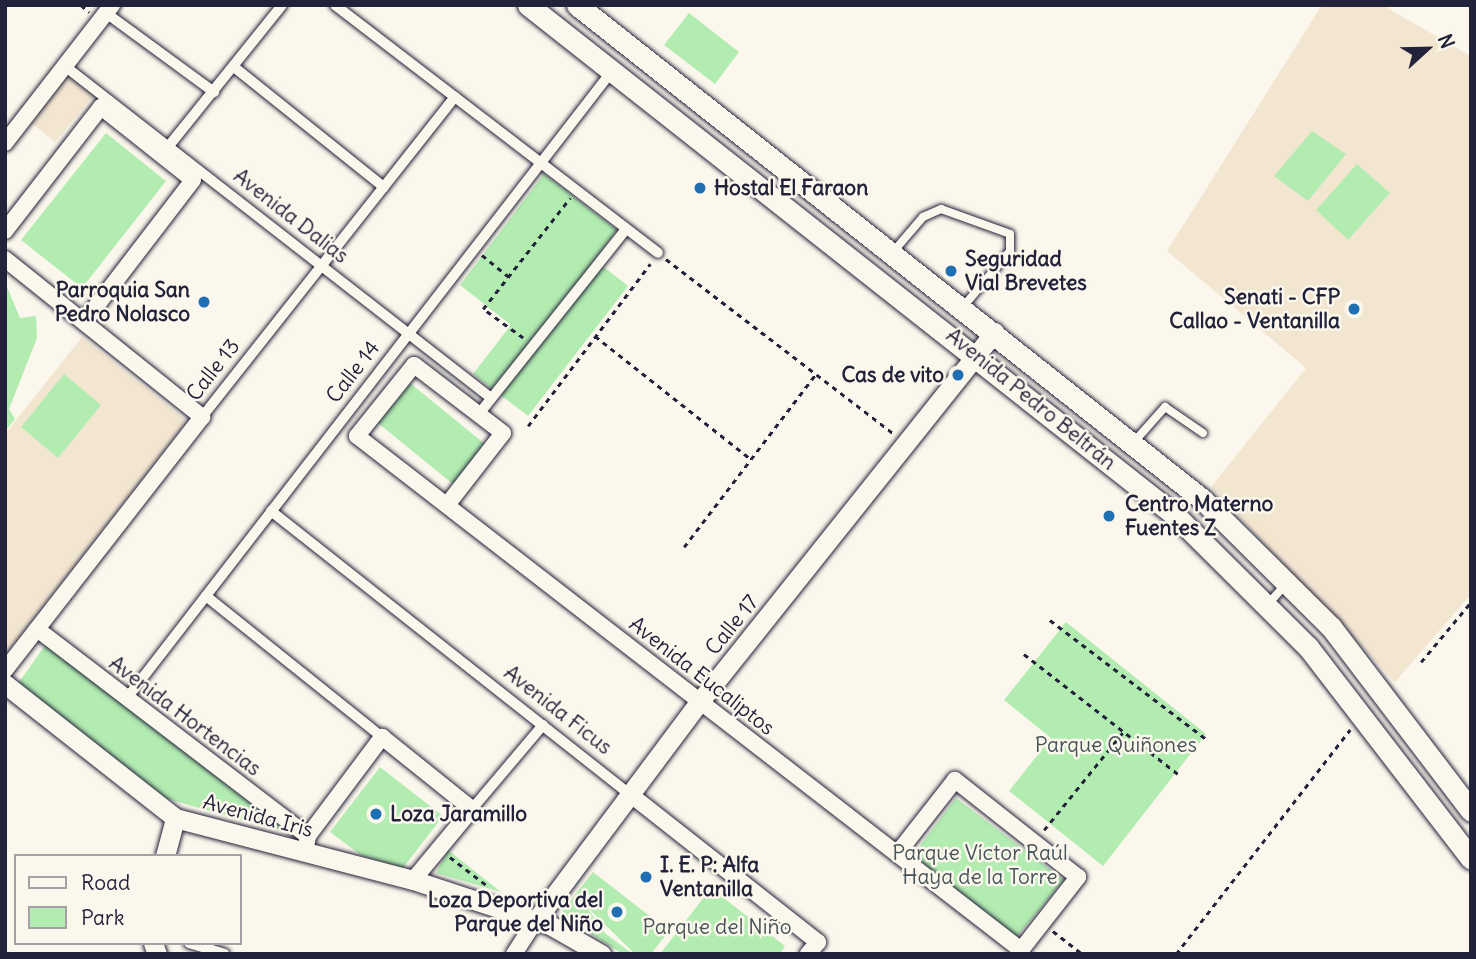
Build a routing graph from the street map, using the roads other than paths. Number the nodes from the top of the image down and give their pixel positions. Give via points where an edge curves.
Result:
1 (282, 5) edge
2 (335, 5) edge
3 (528, 5) edge
4 (577, 5) edge
5 (109, 9) edge
6 (66, 67) junction
7 (234, 67) junction
8 (612, 71) junction
9 (214, 92) junction
10 (455, 97) junction
11 (5, 143) edge
12 (168, 147) junction
13 (541, 163) junction
14 (384, 187) junction
15 (8, 221) edge
16 (626, 229) junction
17 (893, 252) junction
18 (658, 253) road end
19 (5, 258) edge
20 (320, 266) junction
21 (963, 307) junction
22 (84, 322) junction
23 (995, 332) junction
24 (408, 334) junction
25 (977, 355) junction
26 (491, 398) junction
27 (479, 414) junction
28 (202, 418) junction
29 (1203, 433) dead end
30 (357, 436) joint
31 (1133, 442) junction
32 (447, 505) junction
33 (271, 511) junction
34 (1289, 581) junction
35 (206, 596) junction
36 (1268, 604) junction
37 (37, 629) junction
38 (5, 670) edge
39 (5, 684) edge
40 (127, 698) junction
41 (700, 701) junction
42 (542, 725) junction
43 (382, 737) junction
44 (631, 795) junction
45 (472, 809) junction
46 (1471, 811) edge
47 (175, 818) junction
48 (307, 844) junction
49 (166, 854) edge
50 (897, 854) junction
51 (1471, 859) edge
52 (412, 880) junction
53 (536, 920) junction
54 (195, 945) edge
55 (813, 948) edge
56 (224, 954) edge
57 (514, 954) edge
58 (601, 954) edge

1 - 7 street
2 - 10 street
3 - 8 main road, Avenida Pedro Beltrán
4 - 17 main road, Avenida Pedro Beltrán
5 - 6 street
5 - 9 street
6 - 11 street
6 - 12 street, Avenida Dalias
7 - 9 street
7 - 14 street
8 - 13 street, Calle 14
8 - 25 main road, Avenida Pedro Beltrán
9 - 12 street
10 - 13 street
10 - 14 street, Calle 13
12 - 20 street, Avenida Dalias
13 - 16 street
13 - 24 street, Calle 14
14 - 20 street, Calle 13
15 - 22 street via 102,107 193,180
16 - 18 street
16 - 26 street
17 - 21 main road, Avenida Pedro Beltrán
17 - 21 lane via 923,217 941,209 1010,234 1010,251
19 - 22 street
20 - 24 street, Avenida Dalias
20 - 28 street, Calle 13
21 - 23 main road, Avenida Pedro Beltrán
22 - 28 street
23 - 25 street, Calle 17
23 - 31 main road, Avenida Pedro Beltrán
24 - 26 street, Avenida Dalias
24 - 33 street, Calle 14
25 - 36 main road, Avenida Pedro Beltrán via 1176,516
25 - 41 street, Calle 17
26 - 27 street
27 - 30 street, Calle 14 via 414,365
27 - 32 street via 503,433
28 - 37 street, Calle 13
29 - 31 lane via 1165,407
30 - 32 street, Avenida Eucaliptos
31 - 34 main road, Avenida Pedro Beltrán
32 - 41 street, Avenida Eucaliptos
33 - 35 street, Calle 14
33 - 42 street, Avenida Ficus
34 - 36 lane
34 - 46 main road, Avenida Pedro Beltrán
35 - 40 street, Calle 14
35 - 43 street
36 - 51 main road, Avenida Pedro Beltrán via 1363,715
37 - 38 street, Calle 13
37 - 40 street, Avenida Hortencias
39 - 47 street, Avenida Iris
40 - 48 street, Avenida Hortencias
41 - 44 street, Calle 17
41 - 50 street, Avenida Eucaliptos
42 - 44 street, Avenida Ficus
42 - 45 street
43 - 45 street
43 - 48 street
44 - 53 street, Calle 17
44 - 55 street, Avenida Ficus
45 - 52 street
47 - 48 street, Avenida Iris
47 - 49 street
48 - 52 street, Avenida Iris
50 - 50 street, Avenida Eucaliptos via 955,780 1078,877 1021,950
52 - 53 street, Avenida Iris
53 - 57 street, Calle 17
53 - 58 street, Avenida Iris
54 - 56 street

